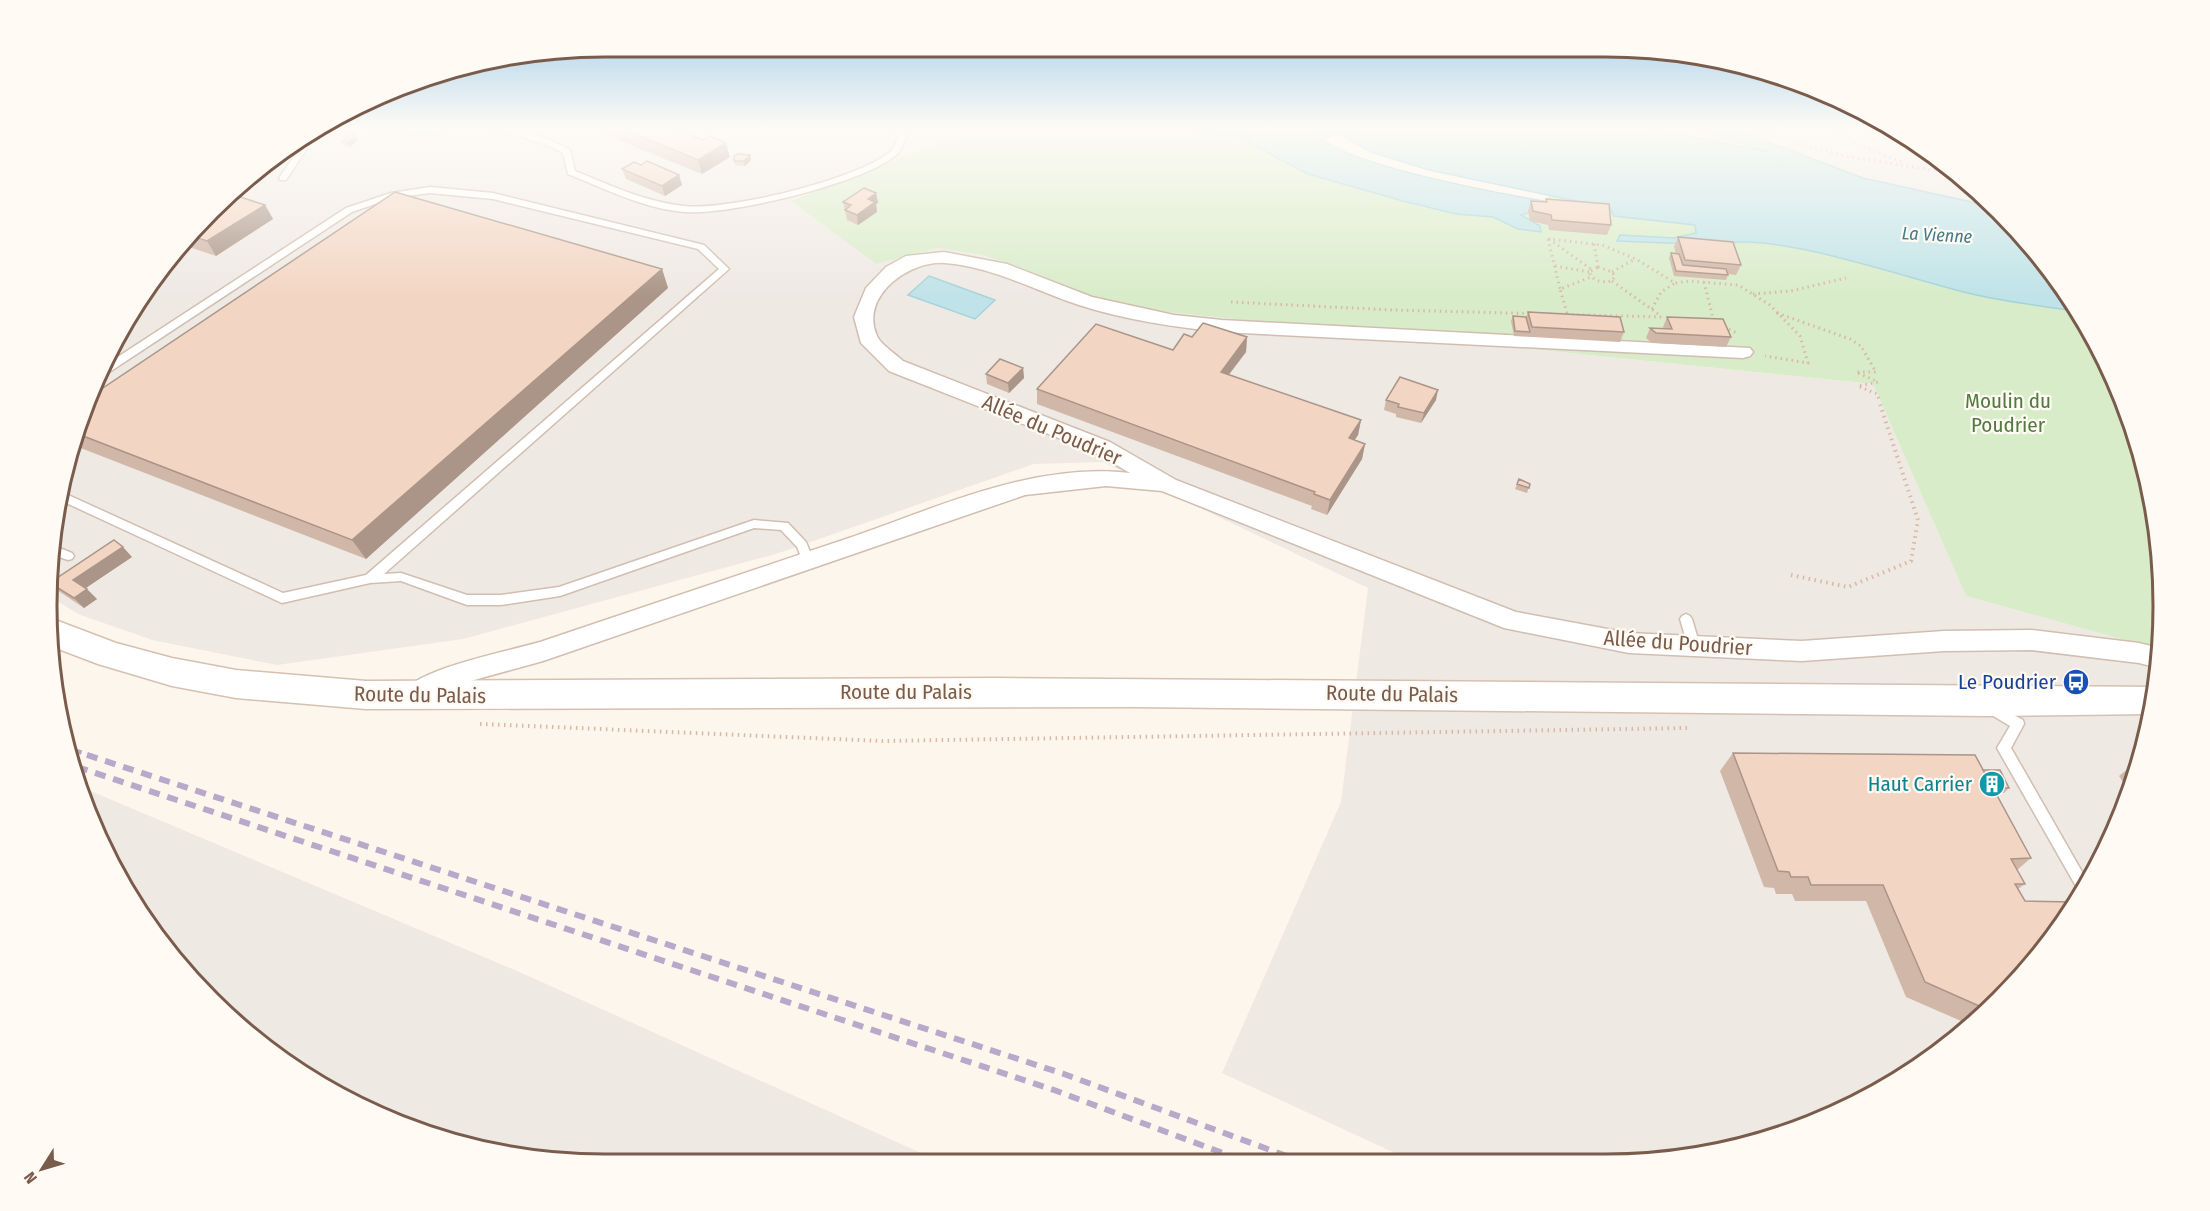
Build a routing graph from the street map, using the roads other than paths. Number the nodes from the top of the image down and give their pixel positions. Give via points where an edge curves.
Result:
1 (600, 184) edge
2 (822, 184) edge
3 (1749, 347) road end
4 (113, 365) edge
5 (1168, 485) junction
6 (68, 500) edge
7 (60, 552) edge
8 (68, 556) dead end
9 (808, 561) junction
10 (370, 579) junction
11 (1686, 619) dead end
12 (58, 635) edge
13 (1694, 646) junction
14 (2150, 656) edge
15 (408, 698) junction
16 (2144, 700) edge
17 (1982, 702) junction
18 (2080, 881) edge

1 - 2 lane via 634,197 686,209 728,206
3 - 5 street, Allée du Poudrier via 1245,328 1174,321 1086,301 1001,268 944,257 912,261 893,271 873,292 864,317 868,339 896,366 1102,447
4 - 10 lane via 349,210 391,196 430,190 493,196 701,247 724,269
5 - 9 street via 1106,478 1023,487
5 - 13 street, Allée du Poudrier via 1513,621 1629,643
6 - 10 lane via 282,598
7 - 8 lane
9 - 10 lane via 802,545 784,526 754,524 561,591 501,600 467,600 401,577
9 - 15 street via 534,654 449,677
11 - 13 lane
12 - 15 main road, Route du Palais via 172,672 291,692
13 - 14 street, Allée du Poudrier via 1802,651 1944,641 2031,640
15 - 17 main road, Route du Palais via 719,692 1093,692
16 - 17 main road, Route du Palais
17 - 18 lane via 2018,724 2004,748

